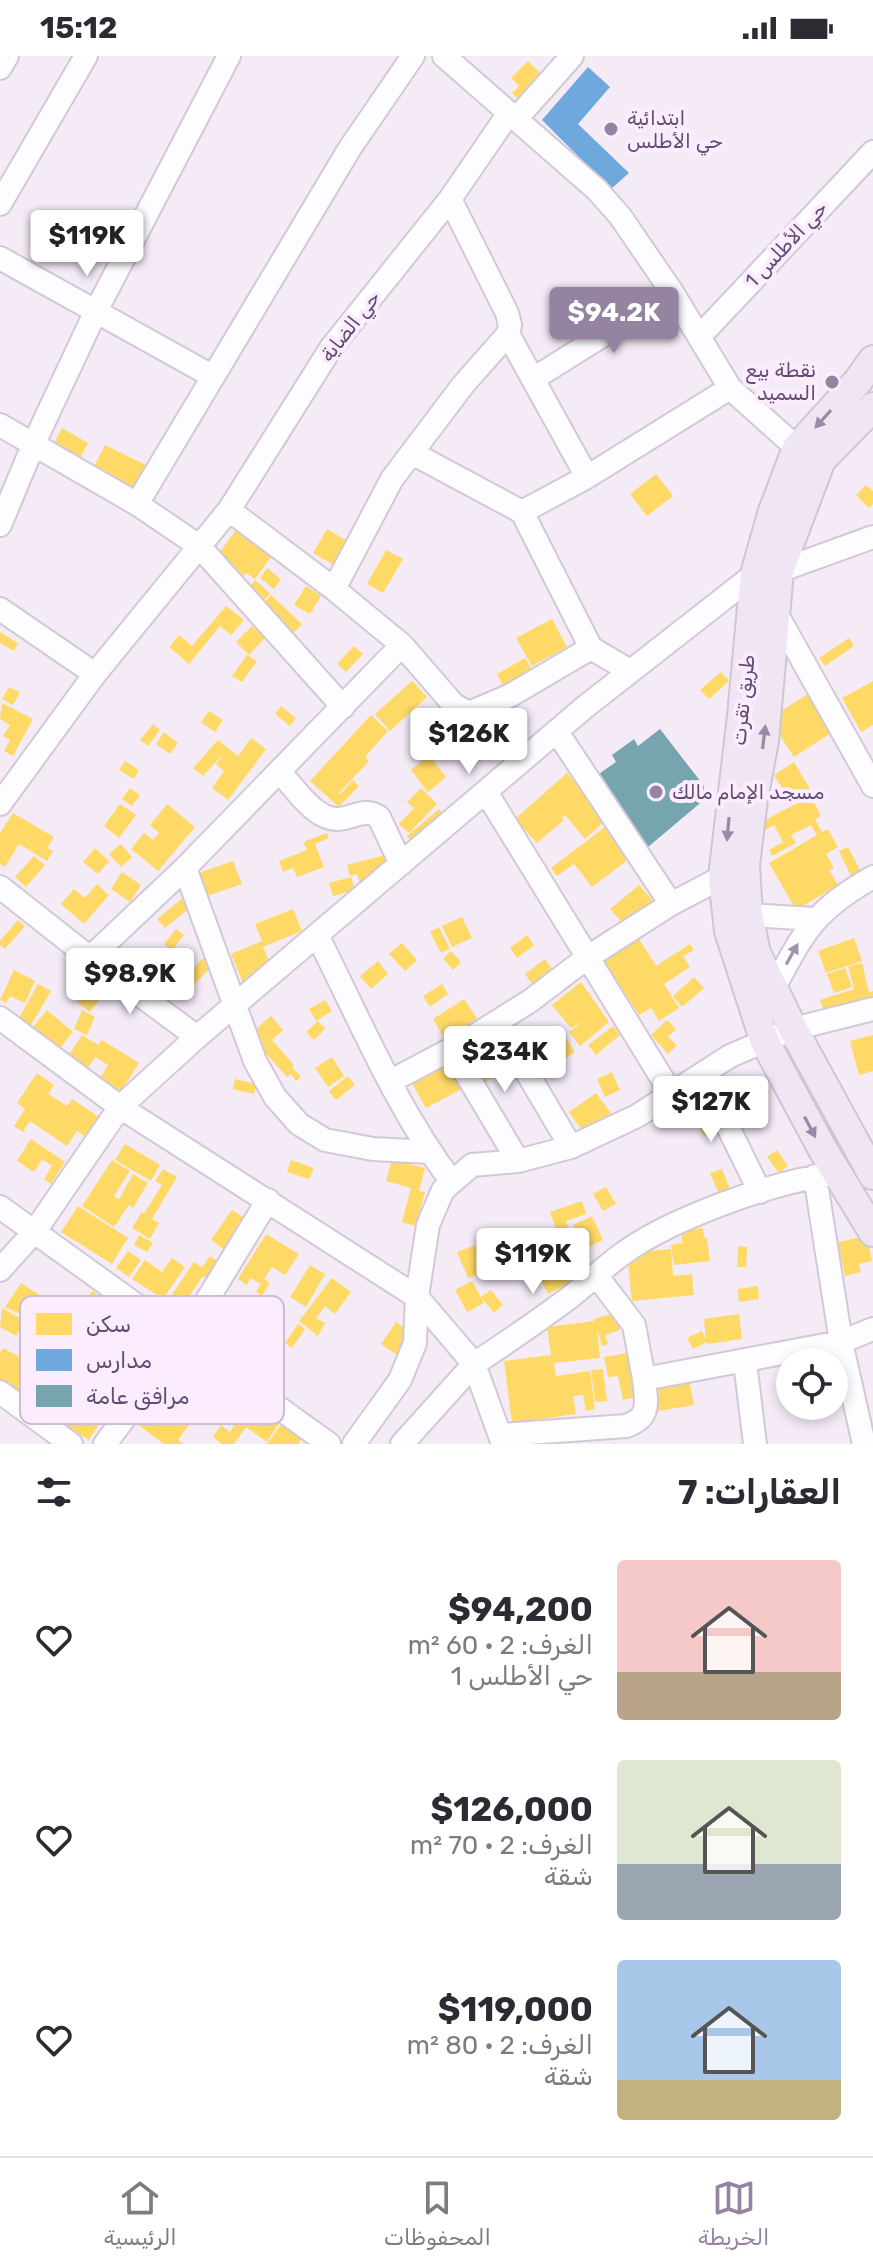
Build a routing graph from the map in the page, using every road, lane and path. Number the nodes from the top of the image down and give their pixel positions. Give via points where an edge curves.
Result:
1 (7, 56) edge
2 (86, 56) edge
3 (229, 56) edge
4 (413, 56) edge
5 (444, 56) edge
6 (572, 56) edge
7 (0, 68) edge
8 (513, 116) junction
9 (873, 152) edge
10 (450, 199) junction
11 (0, 204) edge
12 (0, 258) edge
13 (672, 292) junction
14 (96, 311) junction
15 (508, 334) junction
16 (700, 336) junction
17 (873, 360) edge
18 (212, 376) junction
19 (533, 379) junction
20 (730, 388) junction
21 (873, 407) edge
22 (0, 425) edge
23 (34, 443) junction
24 (412, 453) junction
25 (809, 454) junction
26 (587, 477) junction
27 (137, 504) junction
28 (229, 510) junction
29 (522, 512) junction
30 (0, 525) edge
31 (872, 538) edge
32 (199, 546) junction
33 (767, 572) junction
34 (334, 589) junction
35 (0, 609) edge
36 (776, 613) junction
37 (402, 645) junction
38 (591, 648) junction
39 (630, 671) junction
40 (95, 674) junction
41 (343, 707) junction
42 (557, 732) junction
43 (280, 772) junction
44 (873, 786) edge
45 (486, 792) junction
46 (0, 804) edge
47 (401, 864) junction
48 (185, 868) junction
49 (734, 871) junction
50 (873, 877) edge
51 (0, 887) edge
52 (671, 904) junction
53 (748, 915) junction
54 (814, 919) junction
55 (317, 935) junction
56 (588, 957) junction
57 (90, 958) junction
58 (773, 990) junction
59 (235, 1005) junction
60 (873, 1009) edge
61 (0, 1018) edge
62 (497, 1022) junction
63 (793, 1029) junction
64 (197, 1037) junction
65 (765, 1042) junction
66 (452, 1050) junction
67 (702, 1074) junction
68 (391, 1081) junction
69 (671, 1093) junction
70 (120, 1107) junction
71 (571, 1147) junction
72 (430, 1152) junction
73 (868, 1158) edge
74 (518, 1161) junction
75 (826, 1175) junction
76 (452, 1182) junction
77 (760, 1192) junction
78 (268, 1200) junction
79 (0, 1207) edge
80 (35, 1231) junction
81 (873, 1232) edge
82 (0, 1270) edge
83 (596, 1275) junction
84 (126, 1296) edge
85 (210, 1296) edge
86 (417, 1297) junction
87 (873, 1329) edge
88 (841, 1342) junction
89 (745, 1362) junction
90 (474, 1364) junction
91 (644, 1379) junction
92 (0, 1392) edge
93 (20, 1407) edge
94 (284, 1411) edge
95 (44, 1424) edge
96 (120, 1424) edge
97 (502, 1440) edge
98 (71, 1444) edge
99 (105, 1444) edge
100 (329, 1444) edge
101 (354, 1444) edge
102 (402, 1444) edge
103 (755, 1444) edge
104 (864, 1444) edge

1 - 7 street
2 - 11 street
3 - 14 street
4 - 18 street via 350,148
5 - 8 street
6 - 8 street
8 - 10 street, حي الضاية
8 - 13 street via 597,190
9 - 16 street, حي الأطلس 1
10 - 15 street via 507,313
10 - 28 street, حي الضاية via 331,348
12 - 14 street
13 - 16 street
13 - 19 street
14 - 18 street
14 - 23 street
15 - 19 street
15 - 24 street
16 - 20 street
17 -> 25 main road, طريق تقرت
18 - 27 street
19 - 26 street
20 - 25 street
20 - 26 street
21 - 25 main road, طريق تقرت
22 - 23 street
23 - 27 street
23 - 30 street
24 - 29 street
24 - 34 street via 392,479
25 - 33 main road, طريق تقرت
26 - 29 street
27 - 32 street
28 - 32 street, حي الضاية
28 - 34 street
29 - 38 street
31 - 33 street
32 - 40 street, حي الضاية
32 - 41 street
33 - 36 main road, طريق تقرت
33 - 39 street
33 -> 49 main road, طريق تقرت via 742,716
34 - 37 street
35 - 40 street
36 - 44 street
49 -> 36 main road, طريق تقرت via 764,741
37 - 38 street via 454,705 469,713
37 - 41 street
38 - 39 street
39 - 42 street
40 - 46 street, حي الضاية
41 - 43 street
42 - 45 street
42 - 52 street
43 - 47 street via 324,816 337,819 372,812 379,817
43 - 48 street
45 - 47 street
45 - 56 street
47 - 55 street
48 - 57 street
48 - 59 street
49 - 52 street
49 - 53 main road, طريق تقرت
49 - 65 main road, طريق تقرت via 729,931
50 - 54 street
51 - 57 street
52 - 56 street
53 - 54 street
53 - 58 main road, طريق تقرت via 756,953
58 -> 54 street
55 - 59 street
55 - 68 street
56 - 62 street
56 - 69 street
57 - 64 street
58 - 63 main road, طريق تقرت
59 - 64 street
59 - 72 street via 255,1061 275,1097 299,1124 325,1140
60 - 63 street
61 - 70 street
62 - 66 street
62 - 71 street
63 - 65 street
63 - 73 main road, طريق تقرت
64 - 70 street
65 - 67 street
65 -> 75 main road, طريق تقرت
66 - 68 street
66 - 74 street
67 - 69 street
67 - 77 street
68 - 72 street
69 - 71 street via 637,1116
70 - 78 street
70 - 80 street
71 - 74 street
72 - 76 street
74 - 76 street via 472,1165
75 - 77 street
75 - 81 main road, طريق تقرت
75 - 88 street
76 - 86 street via 428,1225
77 - 83 street via 674,1225
78 - 85 street
78 - 86 street
79 - 80 street
80 - 82 street
80 - 84 street
83 - 90 street
83 - 91 street via 634,1325
86 - 90 street
86 - 101 street via 415,1343 400,1380
87 - 88 street
88 - 89 street
88 - 104 street
89 - 91 street
89 - 103 street
90 - 97 street
90 - 102 street
91 - 97 street via 646,1404 638,1422
92 - 93 street
94 - 100 street
95 - 98 street
96 - 99 street

